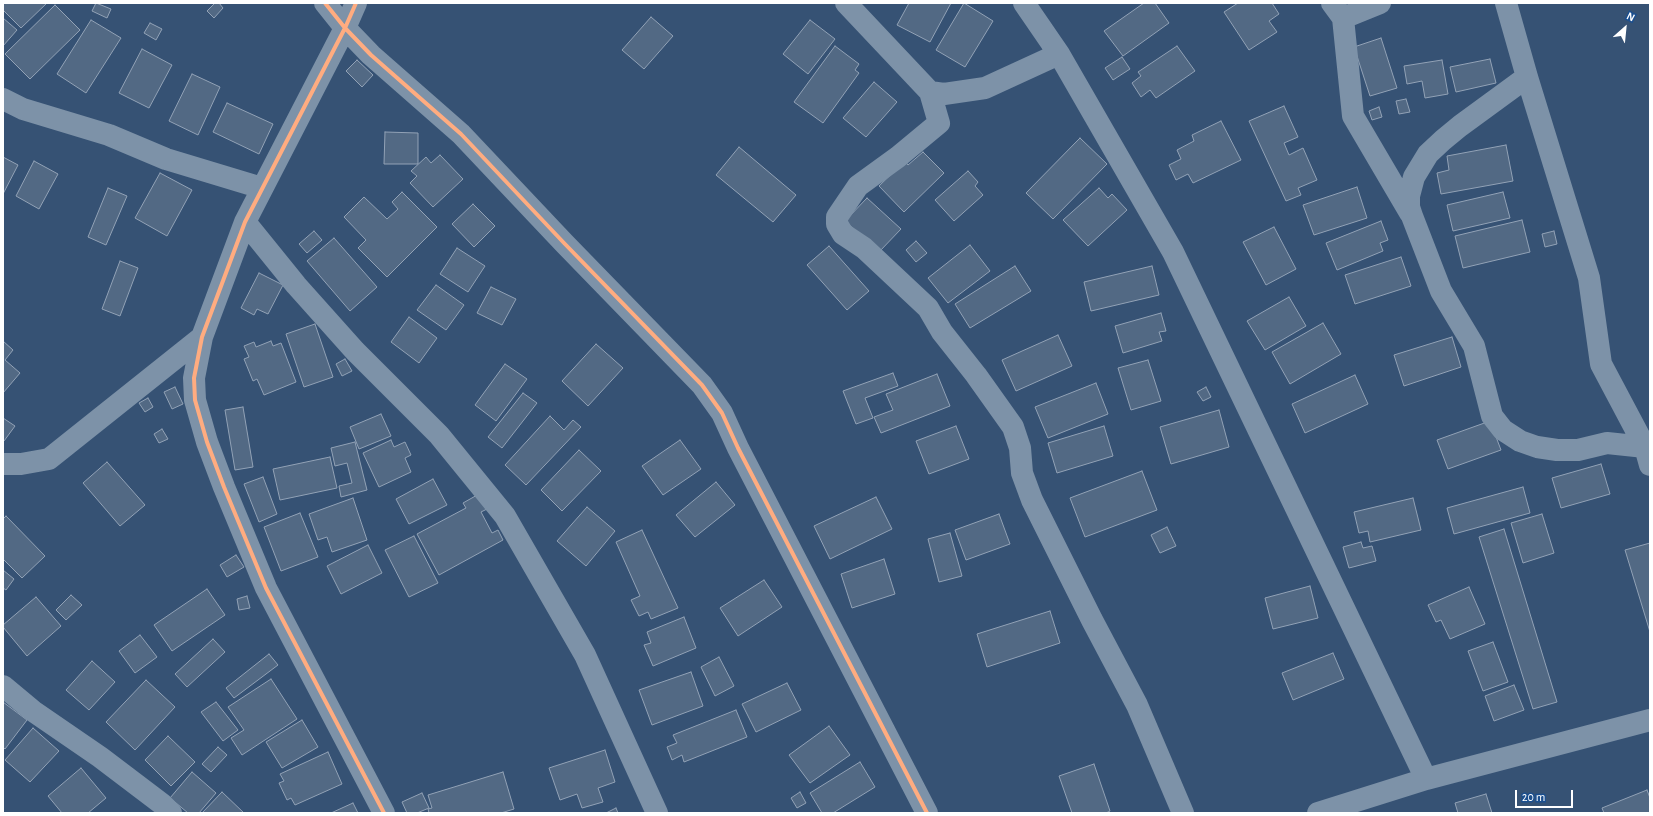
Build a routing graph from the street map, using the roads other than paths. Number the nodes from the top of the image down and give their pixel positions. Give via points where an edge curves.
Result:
1 (325, 3) edge
2 (356, 3) edge
3 (846, 3) edge
4 (1024, 3) edge
5 (1380, 3) edge
6 (1506, 3) edge
7 (1338, 10) edge
8 (345, 28) junction
9 (1059, 54) junction
10 (1527, 77) junction
11 (930, 92) junction
12 (3, 100) edge
13 (262, 188) junction
14 (1412, 216) junction
15 (245, 222) junction
16 (202, 337) junction
17 (1648, 456) edge
18 (3, 464) edge
19 (3, 686) edge
20 (1650, 720) edge
21 (1426, 779) junction
22 (171, 813) edge
23 (384, 813) edge
24 (657, 813) edge
25 (927, 813) edge
26 (1183, 813) edge
27 (1318, 813) edge

1 - 8 street
2 - 8 street
3 - 11 street
4 - 9 street
5 - 7 street
6 - 10 street
7 - 14 street via 1353,116
8 - 13 street
8 - 25 street via 461,134 706,390 722,413
9 - 11 street via 985,88 944,94
9 - 21 street via 1173,252
10 - 14 street via 1460,126 1428,154 1414,177 1409,196
10 - 17 street via 1590,278 1601,364
11 - 26 street via 939,123 858,186 837,217 837,224 843,234 864,248 928,308 942,332 1013,427 1020,448 1022,473 1032,500 1137,705
12 - 13 street via 23,109 109,136 166,160
13 - 15 street
14 - 17 street via 1441,291 1474,346 1492,416 1503,430 1520,441 1557,450 1578,450 1607,443
15 - 16 street
15 - 24 street via 296,285 355,351 439,435 504,516 585,655
16 - 18 street via 49,459 22,464
16 - 23 street via 194,378 195,400 224,487 266,588
19 - 22 street via 33,711 119,771
20 - 21 street
21 - 27 street

